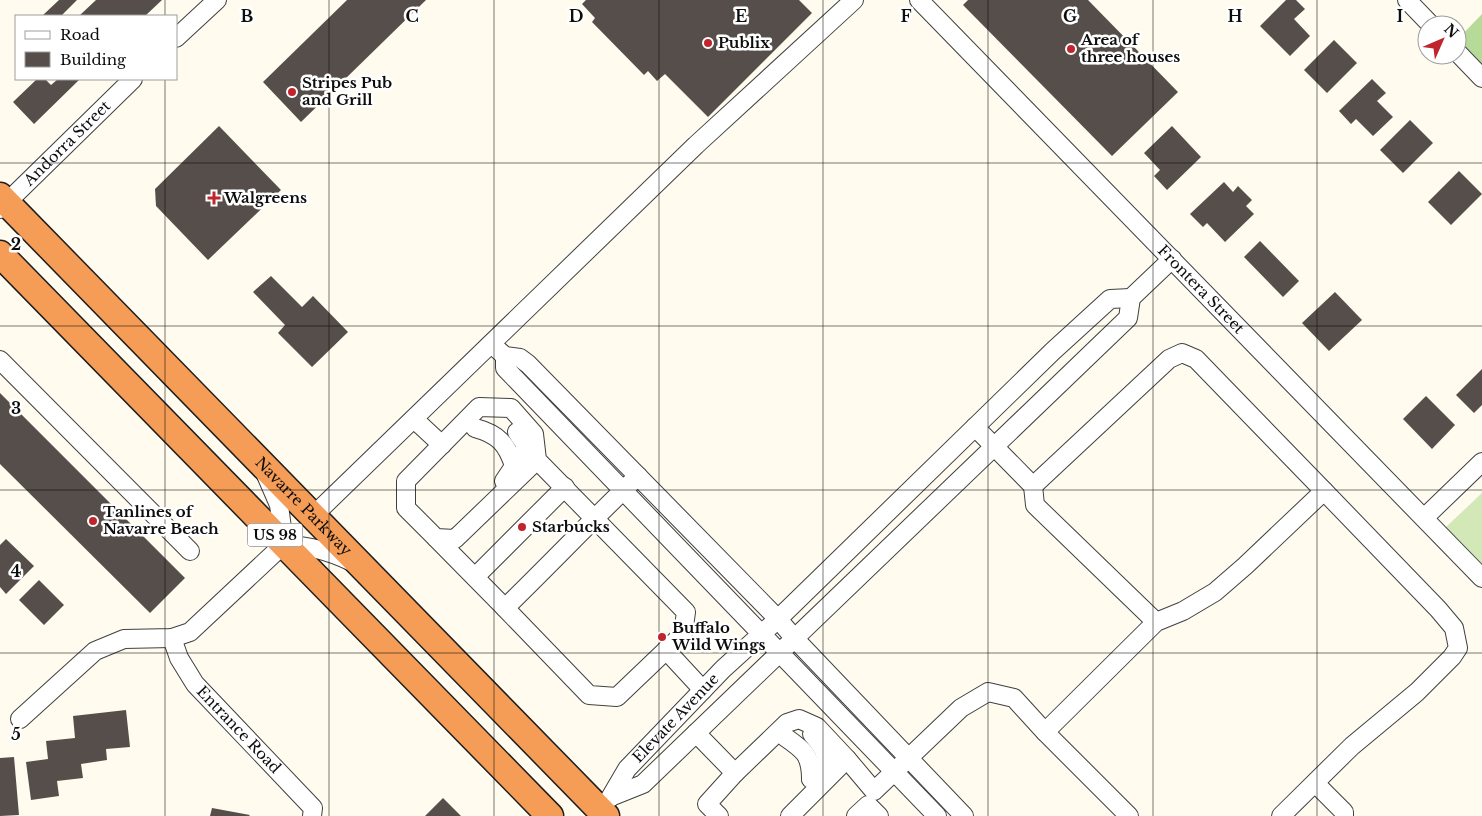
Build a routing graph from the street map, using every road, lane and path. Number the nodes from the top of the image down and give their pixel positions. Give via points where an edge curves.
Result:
1 (217, 0) edge
2 (854, 0) edge
3 (919, 0) edge
4 (1407, 0) edge
5 (1421, 15) edge
6 (178, 36) edge
7 (1467, 62) edge
8 (1482, 78) edge
9 (133, 80) edge
10 (2, 203) edge
11 (0, 254) edge
12 (1172, 259) junction
13 (1131, 298) junction
14 (490, 344) junction
15 (505, 356) junction
16 (0, 360) edge
17 (414, 419) junction
18 (975, 427) junction
19 (442, 445) junction
20 (994, 447) junction
21 (537, 460) junction
22 (1482, 462) edge
23 (262, 464) junction
24 (638, 476) junction
25 (406, 481) junction
26 (1033, 486) junction
27 (565, 487) junction
28 (624, 490) junction
29 (1324, 492) junction
30 (502, 494) junction
31 (313, 516) junction
32 (1424, 518) junction
33 (595, 519) junction
34 (436, 538) junction
35 (284, 544) junction
36 (190, 551) dead end
37 (365, 569) junction
38 (475, 577) junction
39 (1482, 578) edge
40 (505, 608) junction
41 (783, 613) junction
42 (1156, 622) junction
43 (761, 634) junction
44 (172, 638) junction
45 (794, 639) junction
46 (666, 650) junction
47 (780, 653) junction
48 (703, 690) junction
49 (20, 720) dead end
50 (1045, 732) junction
51 (696, 733) junction
52 (908, 758) junction
53 (847, 759) junction
54 (894, 772) junction
55 (735, 773) junction
56 (1315, 783) junction
57 (869, 807) edge
58 (602, 809) edge
59 (312, 816) edge
60 (550, 816) edge
61 (719, 816) edge
62 (789, 816) edge
63 (937, 816) edge
64 (964, 816) edge
65 (1129, 816) edge
66 (1281, 816) edge
67 (1344, 816) edge

1 - 6 street
2 - 14 street via 696,145
3 - 12 street, Frontera Street
4 - 5 street
7 - 8 street
9 - 10 street, Andorra Street
10 - 23 highway, Navarre Parkway / US 98
11 - 35 highway, US 98
12 - 13 street
12 - 32 street, Frontera Street
13 - 18 street, Elevate Avenue via 1110,299
13 - 20 street via 1128,318
14 - 15 street
14 - 17 street
15 - 24 street via 520,358 528,364
15 - 28 street via 505,368
16 - 36 street
17 - 19 street
17 - 31 street
18 - 20 street
18 - 41 street, Elevate Avenue
19 - 21 street via 479,407 511,408 534,434
19 - 25 street
20 - 26 street
20 - 45 street
21 - 27 street
21 - 30 street
22 - 32 street
23 - 31 highway, Navarre Parkway / US 98
23 - 35 street via 279,505
24 - 28 street
24 - 41 street
25 - 30 street via 426,475 484,420 505,418 527,447 504,480
25 - 34 street via 406,508
26 - 29 street via 1169,359 1182,353 1196,359
26 - 42 street via 1035,506
27 - 33 street
27 - 38 street
28 - 33 street
28 - 43 street
29 - 42 street via 1215,592
29 - 56 street via 1438,609 1454,628 1458,648 1417,692 1352,746
30 - 34 street via 455,539
31 - 37 highway, Navarre Parkway / US 98
32 - 39 street, Frontera Street
33 - 40 street
33 - 46 street via 686,612 682,634
34 - 38 street
35 - 37 street via 314,547
35 - 44 street via 190,632
35 - 60 highway, US 98
37 - 58 highway, Navarre Parkway / US 98
38 - 40 street
40 - 46 street via 589,695 617,697
41 - 43 street, Elevate Avenue
41 - 45 street
42 - 50 street
43 - 47 street
43 - 48 street, Elevate Avenue
44 - 49 street via 124,639 95,651
44 - 59 street, Entrance Road via 179,658 195,684 313,808
45 - 47 street
45 - 52 street
46 - 48 street
47 - 51 street
47 - 54 street
48 - 58 street, Elevate Avenue via 627,769
50 - 52 street via 1014,698 988,692 961,708
50 - 65 street
51 - 55 street
51 - 58 street via 643,784
52 - 54 street
52 - 64 street
53 - 55 street via 817,727 799,718 787,723
53 - 57 street
53 - 62 street
54 - 57 street
54 - 63 street
55 - 61 street via 707,804
55 - 62 street via 750,768 793,730 811,733 826,756 825,767 794,800
56 - 66 street
56 - 67 street via 1344,812

